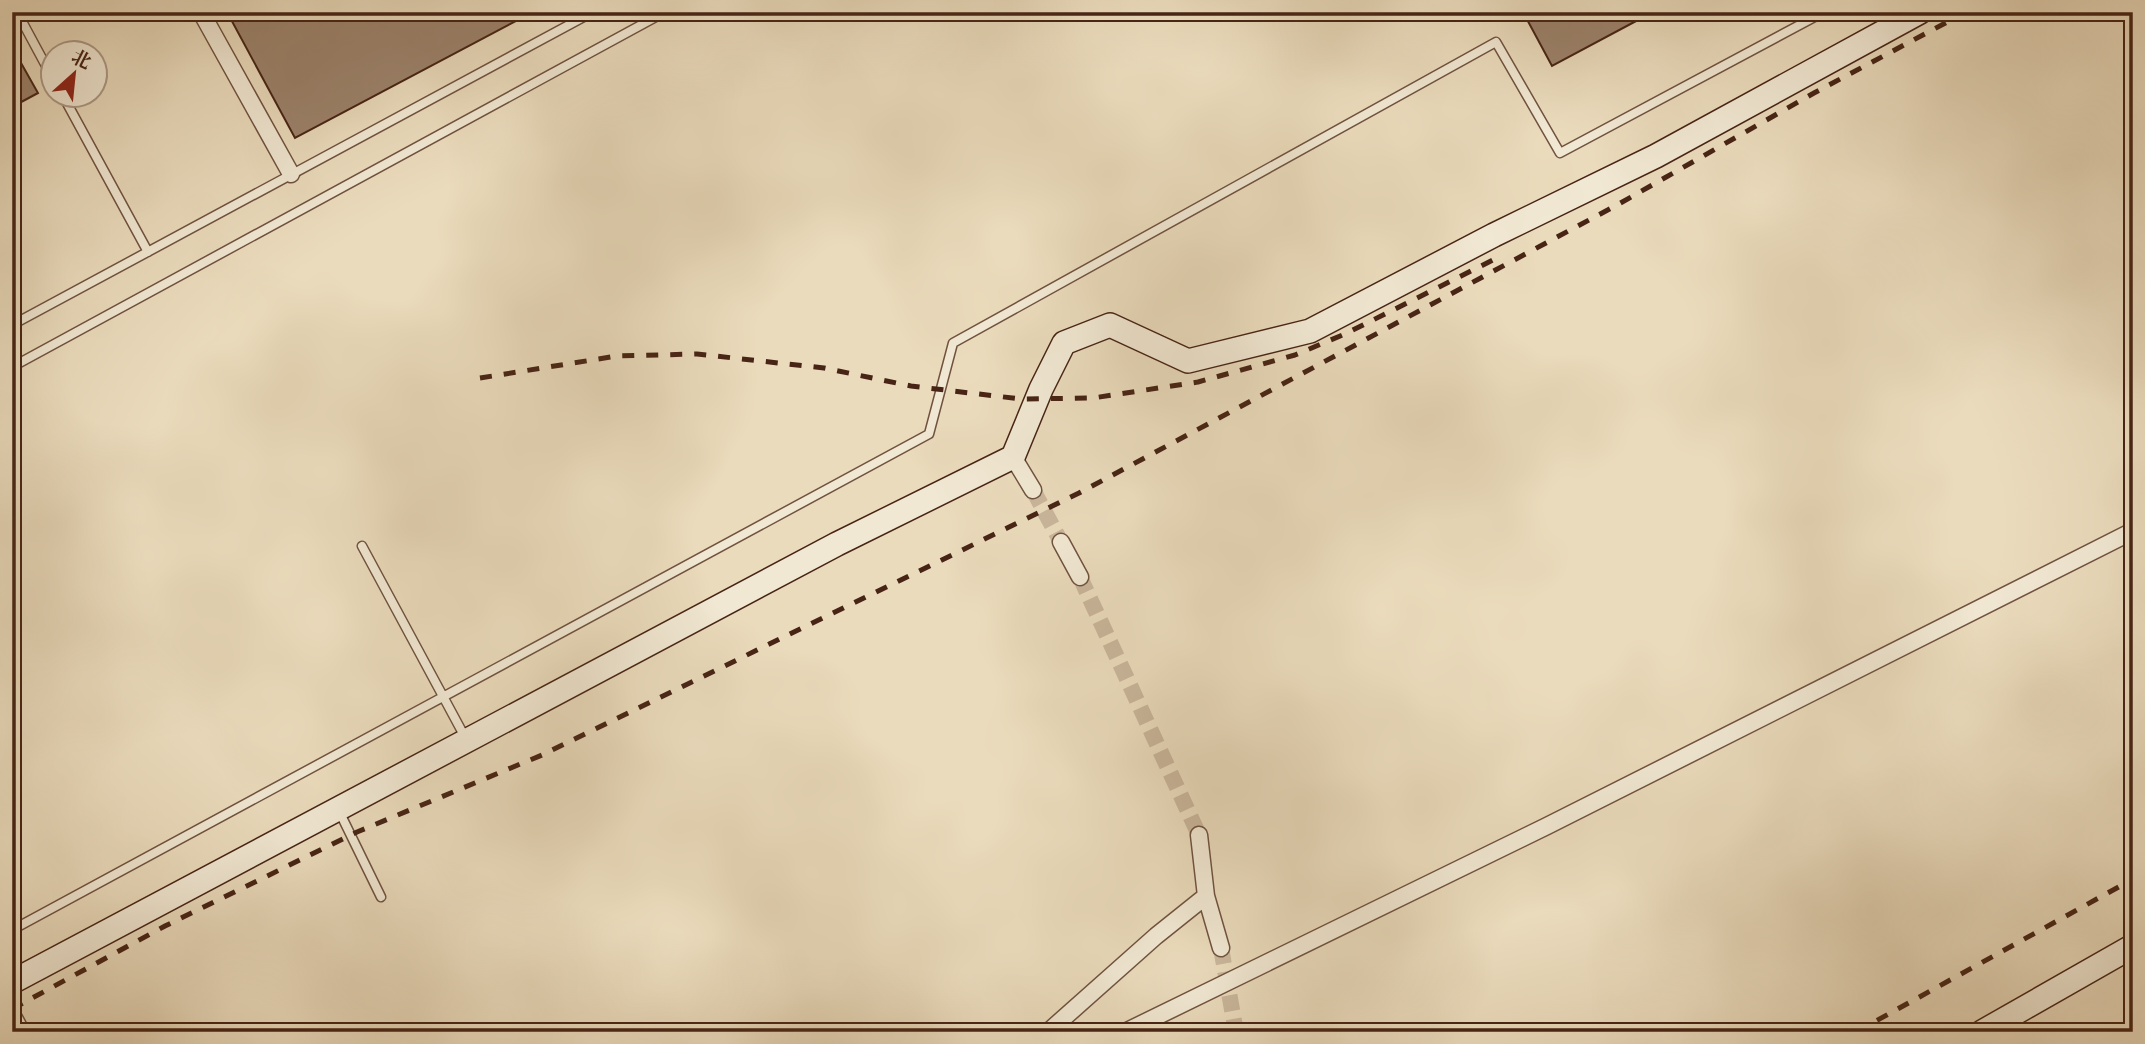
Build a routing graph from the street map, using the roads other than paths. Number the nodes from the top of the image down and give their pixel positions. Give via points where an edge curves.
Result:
1 (17, 12) edge
2 (201, 12) edge
3 (593, 12) edge
4 (665, 12) edge
5 (1824, 12) edge
6 (1920, 12) edge
7 (38, 52) edge
8 (70, 108) edge
9 (291, 174) junction
10 (148, 252) junction
11 (12, 325) edge
12 (12, 367) edge
13 (1013, 457) junction
14 (1033, 490) tunnel mouth
15 (2133, 531) edge
16 (1061, 542) tunnel mouth
17 (362, 547) dead end
18 (1080, 577) tunnel mouth
19 (443, 696) junction
20 (466, 739) junction
21 (338, 808) junction
22 (1199, 835) tunnel mouth
23 (1206, 896) junction
24 (381, 897) dead end
25 (12, 930) edge
26 (2133, 946) edge
27 (1221, 948) tunnel mouth
28 (12, 982) edge
29 (12, 1006) edge
30 (26, 1032) edge
31 (1048, 1032) edge
32 (1125, 1032) edge
33 (1982, 1032) edge

1 - 7 lane
2 - 9 street
3 - 9 lane
4 - 12 lane
5 - 19 lane via 1560,153 1496,42 953,343 929,434
6 - 13 street via 1656,156 1310,331 1188,360 1110,325 1064,343
8 - 10 lane
9 - 10 lane
10 - 11 lane
13 - 14 street
13 - 20 street
15 - 32 street via 1560,820
16 - 18 street
17 - 19 lane
19 - 20 lane
19 - 25 lane
20 - 21 street
21 - 24 lane
21 - 28 street
22 - 23 street
23 - 27 street
23 - 31 street
26 - 33 street
29 - 30 lane

